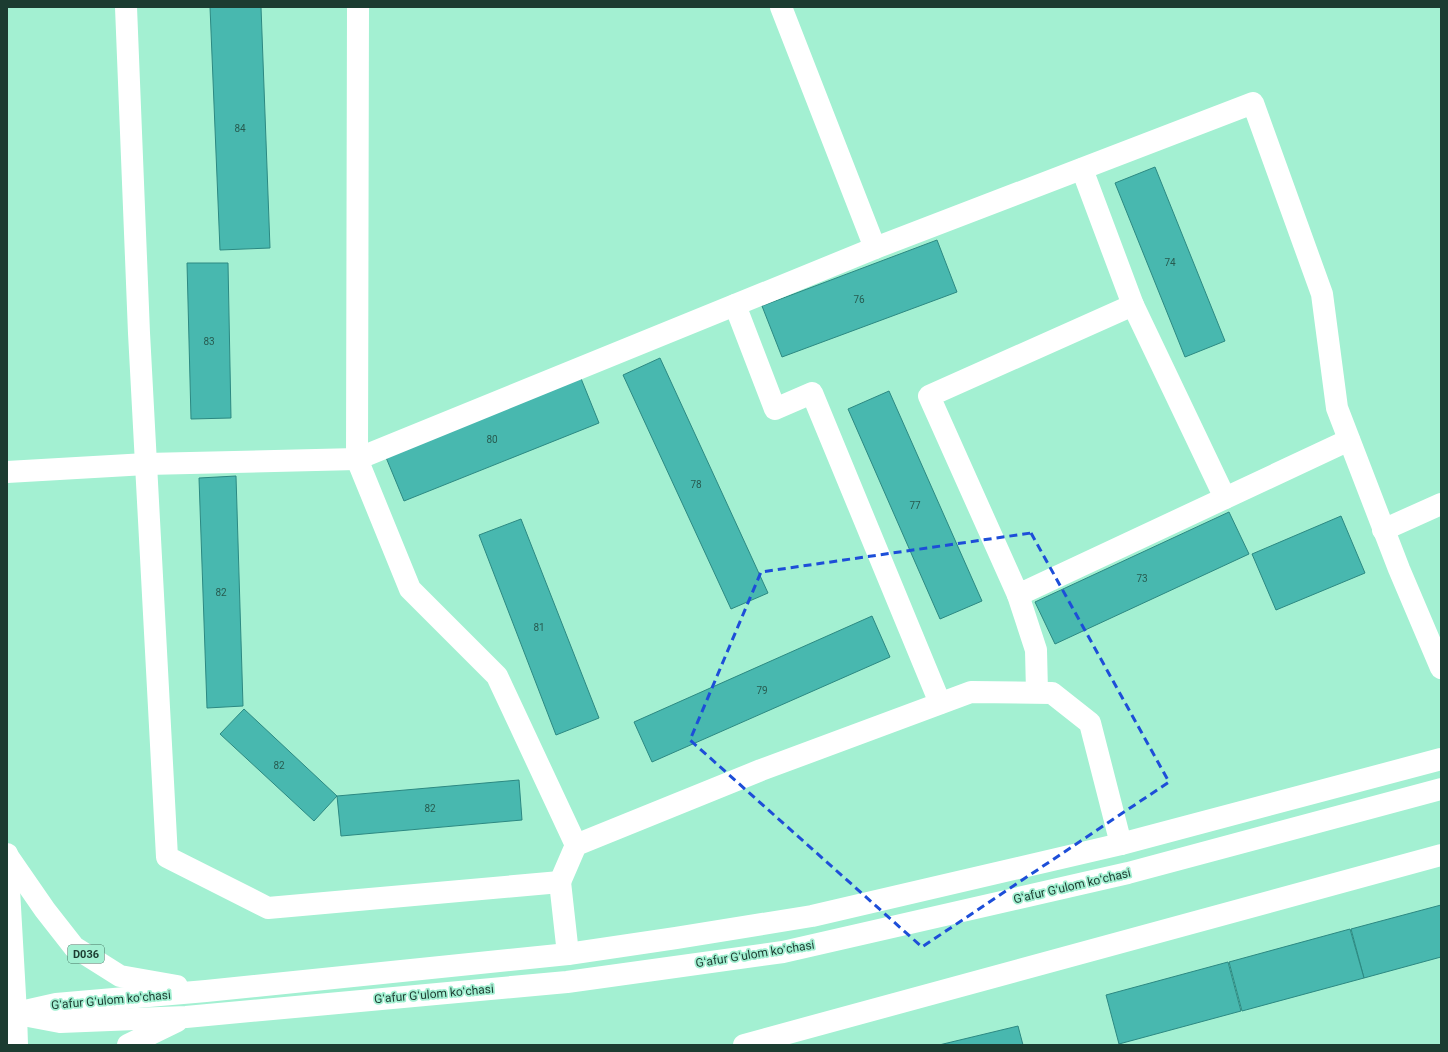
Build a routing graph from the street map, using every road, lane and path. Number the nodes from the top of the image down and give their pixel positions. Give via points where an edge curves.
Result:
1 (126, 7) edge
2 (358, 7) edge
3 (781, 7) edge
4 (1082, 169) junction
5 (875, 248) junction
6 (735, 304) junction
7 (1133, 305) junction
8 (1349, 440) junction
9 (357, 459) junction
10 (146, 464) junction
11 (7, 472) edge
12 (1225, 498) junction
13 (1441, 504) edge
14 (1384, 530) junction
15 (1018, 596) junction
16 (1441, 668) edge
17 (1037, 692) junction
18 (940, 703) junction
19 (1441, 759) edge
20 (1441, 788) edge
21 (1121, 844) junction
22 (576, 845) junction
23 (7, 850) edge
24 (7, 855) edge
25 (1441, 855) edge
26 (1128, 873) junction
27 (560, 882) junction
28 (568, 954) junction
29 (206, 991) junction
30 (16, 1013) junction
31 (186, 1018) junction
32 (17, 1045) edge
33 (128, 1045) edge
34 (744, 1045) edge

1 - 10 main road
2 - 9 main road
3 - 5 main road
4 - 5 main road
4 - 7 main road
4 - 8 main road via 1253,103 1322,294 1337,408
5 - 6 main road
6 - 9 main road
6 - 18 main road via 775,408 812,393
7 - 12 main road
7 - 15 main road via 929,396
8 - 12 main road
8 - 14 main road
9 - 10 main road
9 - 22 main road via 410,589 497,676
10 - 11 main road
10 - 27 main road via 167,857 268,908
12 - 15 main road
13 - 14 main road
14 - 16 main road
15 - 17 main road via 1036,650
17 - 18 main road via 971,692
17 - 21 main road via 1052,692 1090,723
18 - 22 main road via 761,770
19 - 21 main road, Gʻafur Gʻulom koʻchasi / D036
20 - 26 main road, Gʻafur Gʻulom koʻchasi
21 - 26 main road
21 - 28 main road, Gʻafur Gʻulom koʻchasi / D036 via 812,916
22 - 27 main road
23 - 24 main road
24 - 29 main road, D036 via 45,910 74,946 120,976
24 - 30 main road
25 - 34 main road
26 - 31 main road, Gʻafur Gʻulom koʻchasi via 783,952 567,982
27 - 28 main road
28 - 29 main road, Gʻafur Gʻulom koʻchasi / D036
29 - 30 main road, Gʻafur Gʻulom koʻchasi / D036 via 56,1004
30 - 31 main road, Gʻafur Gʻulom koʻchasi via 60,1022
30 - 32 main road
31 - 33 main road

